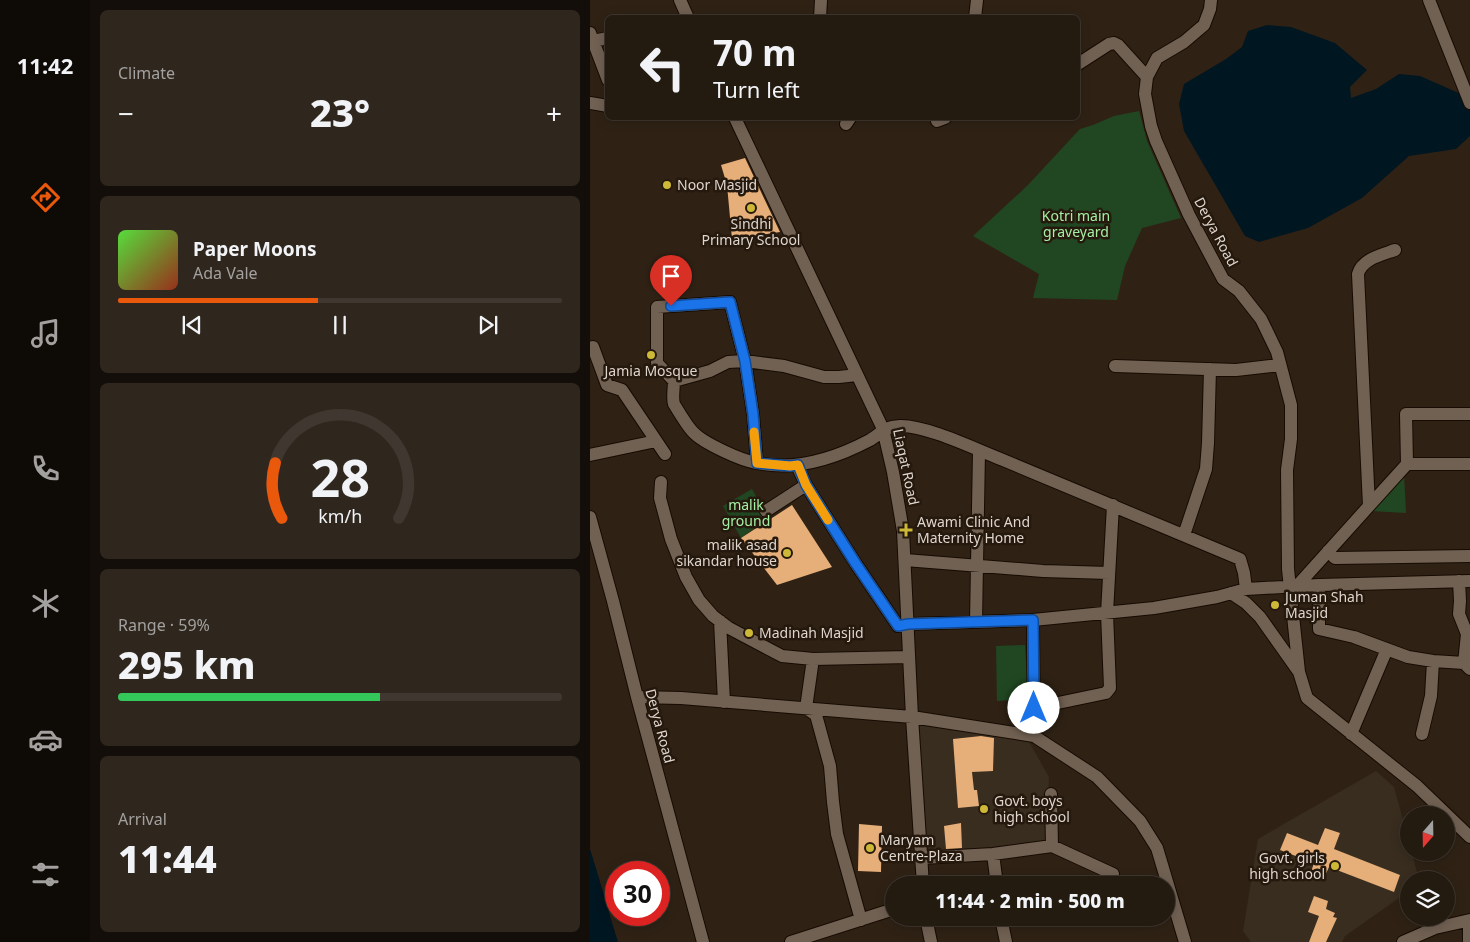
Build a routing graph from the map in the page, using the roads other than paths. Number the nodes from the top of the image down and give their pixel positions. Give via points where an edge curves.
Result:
1 (680, 0) edge
2 (821, 0) edge
3 (977, 0) edge
4 (1211, 0) edge
5 (1429, 0) edge
6 (685, 15) edge
7 (820, 15) edge
8 (975, 15) edge
9 (592, 37) edge
10 (605, 38) edge
11 (1080, 63) edge
12 (605, 72) edge
13 (1147, 77) junction
14 (590, 103) edge
15 (1470, 104) edge
16 (605, 106) edge
17 (736, 120) edge
18 (1395, 250) dead end
19 (593, 347) dead end
20 (745, 361) junction
21 (1280, 365) junction
22 (1115, 366) dead end
23 (1210, 369) junction
24 (857, 375) junction
25 (674, 381) junction
26 (1470, 414) edge
27 (883, 429) junction
28 (656, 441) junction
29 (979, 451) junction
30 (665, 454) dead end
31 (590, 455) edge
32 (757, 463) junction
33 (1407, 464) junction
34 (1470, 464) edge
35 (798, 465) junction
36 (661, 482) dead end
37 (806, 485) junction
38 (1113, 505) junction
39 (1369, 506) junction
40 (766, 511) dead end
41 (590, 517) edge
42 (1184, 535) junction
43 (1328, 551) junction
44 (1470, 556) edge
45 (905, 560) junction
46 (978, 566) junction
47 (1109, 573) junction
48 (1465, 581) edge
49 (1319, 585) junction
50 (1294, 587) junction
51 (1246, 589) junction
52 (1231, 593) junction
53 (1107, 613) junction
54 (1033, 620) junction
55 (720, 621) junction
56 (976, 622) junction
57 (908, 624) junction
58 (1387, 649) junction
59 (909, 657) junction
60 (812, 659) junction
61 (1433, 661) junction
62 (1467, 666) edge
63 (1299, 672) junction
64 (637, 697) junction
65 (724, 702) junction
66 (806, 708) junction
67 (1034, 708) junction
68 (912, 717) junction
69 (1351, 734) junction
70 (1422, 734) dead end
71 (1034, 736) junction
72 (1051, 794) dead end
73 (1470, 837) edge
74 (1052, 846) junction
75 (993, 854) junction
76 (922, 858) junction
77 (1114, 874) dead end
78 (923, 876) edge
79 (996, 876) edge
80 (885, 912) edge
81 (861, 920) junction
82 (1469, 921) edge
83 (928, 926) edge
84 (1002, 926) edge
85 (703, 942) edge
86 (790, 942) edge
87 (931, 942) edge
88 (1006, 942) edge
89 (1185, 942) edge
90 (1403, 942) edge
91 (1469, 942) edge

1 - 6 street
2 - 7 street
3 - 8 street
4 - 13 street via 1204,25 1157,58
5 - 15 street
9 - 10 street
9 - 12 street
11 - 13 street via 1114,43
13 - 21 street, Derya Road via 1145,94 1151,126 1189,215 1223,279 1239,292 1261,319
14 - 16 street
17 - 24 street, Liaqat Road
18 - 39 street via 1367,261 1358,274
19 - 28 street via 607,385 622,390
20 - 24 street via 784,366 824,377
20 - 25 street via 728,362
20 - 25 street via 730,302 657,307 657,363
20 - 32 street
21 - 23 street
21 - 50 street, Derya Road via 1291,406 1287,470 1288,568
22 - 23 street
23 - 42 street via 1206,469
24 - 27 street, Liaqat Road
25 - 32 street via 674,403 693,433 722,451
26 - 33 street via 1406,414
27 - 29 street via 899,426 932,432
27 - 35 street via 871,439 842,452
27 - 45 street, Liaqat Road via 902,523
28 - 30 street
28 - 31 street
29 - 38 street
29 - 46 street
32 - 35 street
33 - 34 street
33 - 39 street
35 - 37 street
36 - 55 street via 660,498 665,518 686,577 698,600
37 - 40 street
37 - 57 street via 898,626
38 - 42 street
38 - 47 street
39 - 43 street
41 - 64 street, Derya Road
42 - 51 street via 1240,559
43 - 44 street via 1335,558
43 - 50 street
45 - 46 street
45 - 57 street, Liaqat Road
46 - 47 street
46 - 56 street
47 - 53 street
48 - 49 street
48 - 62 street via 1459,614 1467,634
49 - 50 street
49 - 58 street via 1319,629 1354,636
50 - 51 street
50 - 63 street, Derya Road
51 - 52 street
52 - 53 street via 1154,608
52 - 63 street via 1260,617
53 - 54 street
53 - 67 street via 1108,691
54 - 56 street
54 - 67 street
55 - 60 street via 782,656
55 - 65 street
56 - 57 street
57 - 59 street, Liaqat Road
58 - 61 street
58 - 69 street
59 - 60 street
59 - 68 street, Liaqat Road
60 - 66 street
61 - 62 street
61 - 70 street via 1431,696
63 - 69 street via 1307,698
64 - 65 street
64 - 85 street, Derya Road
65 - 66 street
66 - 68 street
66 - 81 street via 816,715 826,749 837,834
67 - 71 street
68 - 71 street
68 - 76 street, Liaqat Road
69 - 73 street via 1416,786
71 - 89 street via 1096,778 1140,821 1157,848
72 - 74 street
74 - 75 street
74 - 77 street
75 - 76 street
75 - 79 street
76 - 78 street, Liaqat Road
80 - 81 street
81 - 86 street
82 - 90 street via 1435,928
82 - 91 street
83 - 87 street
84 - 88 street

